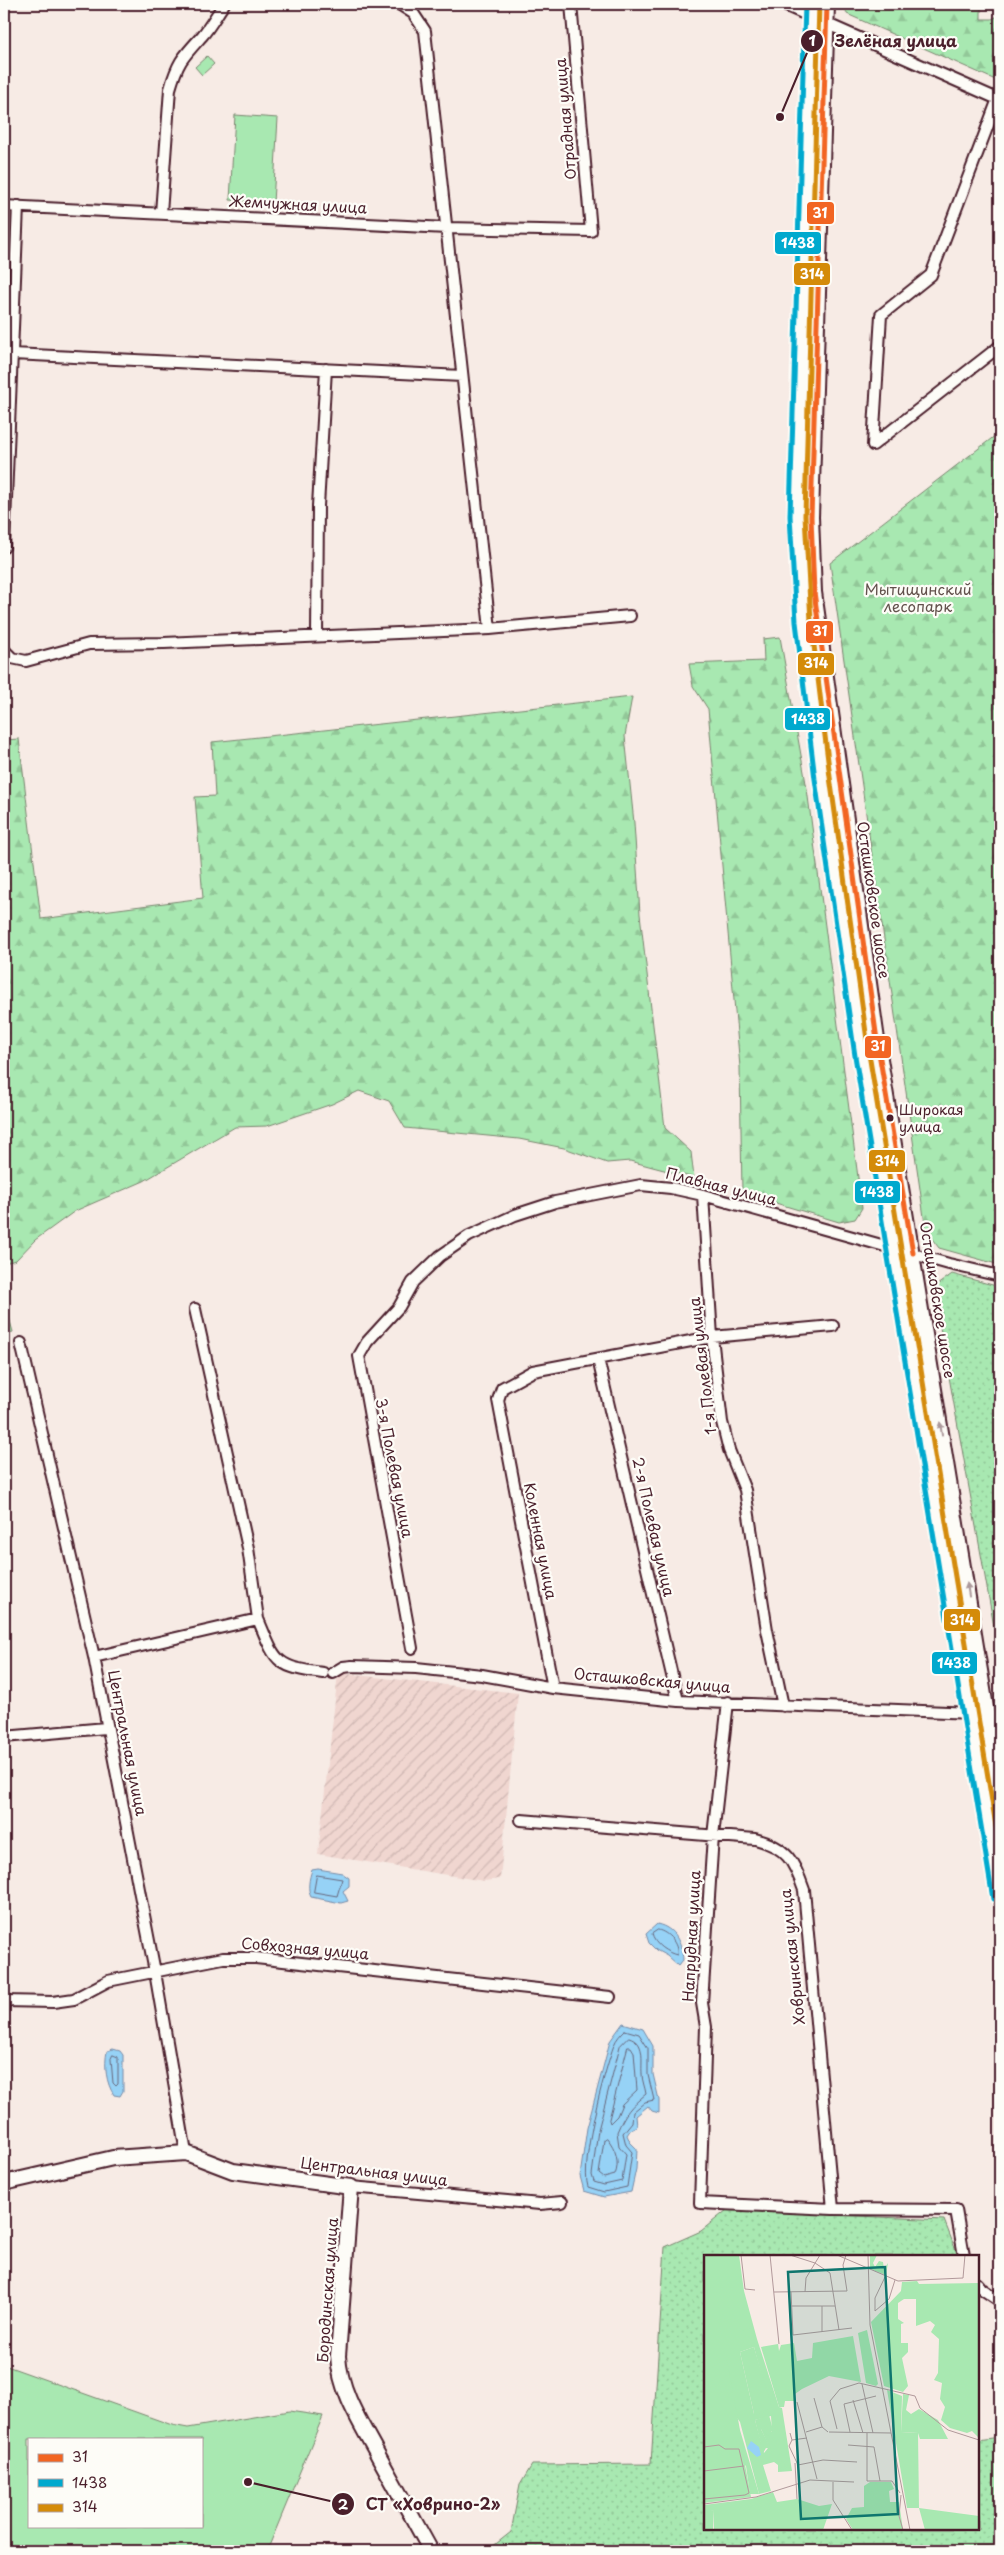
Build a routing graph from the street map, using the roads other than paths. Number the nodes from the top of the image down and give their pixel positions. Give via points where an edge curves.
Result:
1 (224, 4) edge
2 (399, 4) edge
3 (571, 4) edge
4 (782, 4) edge
5 (812, 4) edge
6 (827, 4) edge
7 (812, 19) junction
8 (827, 23) junction
9 (999, 100) edge
10 (4, 206) edge
11 (18, 206) junction
12 (161, 213) junction
13 (446, 228) junction
14 (590, 231) joint
15 (1000, 346) edge
16 (13, 354) junction
17 (326, 369) junction
18 (462, 376) junction
19 (4, 548) edge
20 (630, 616) dead end
21 (490, 629) junction
22 (317, 636) junction
23 (4, 650) edge
24 (703, 1195) junction
25 (892, 1248) junction
26 (913, 1253) junction
27 (1000, 1276) edge
28 (399, 1307) joint
29 (195, 1310) dead end
30 (833, 1326) dead end
31 (712, 1336) junction
32 (22, 1343) dead end
33 (598, 1359) junction
34 (258, 1619) junction
35 (412, 1648) dead end
36 (94, 1657) junction
37 (553, 1688) junction
38 (678, 1701) junction
39 (728, 1702) junction
40 (783, 1706) junction
41 (972, 1713) junction
42 (106, 1728) junction
43 (4, 1737) edge
44 (1000, 1794) edge
45 (521, 1820) dead end
46 (713, 1836) junction
47 (1000, 1898) edge
48 (155, 1972) junction
49 (610, 1997) dead end
50 (4, 2002) edge
51 (186, 2153) junction
52 (4, 2183) edge
53 (351, 2187) junction
54 (562, 2202) dead end
55 (833, 2209) junction
56 (964, 2255) edge
57 (979, 2285) edge
58 (998, 2298) edge
59 (431, 2551) edge

1 - 12 street via 202,36 186,50 175,72 170,89
2 - 13 street via 413,14 425,31
3 - 14 street, Отрадная улица
4 - 7 street
5 - 7 main road
6 - 8 main road, Осташковское шоссе
7 - 8 street
7 - 25 main road via 797,516 800,592 808,674 861,1052
8 - 9 street
8 - 26 main road, Осташковское шоссе via 811,517 814,592 876,1037
9 - 15 street via 931,275 881,315 874,445
10 - 11 street, Жемчужная улица
11 - 12 street, Жемчужная улица
11 - 16 street
12 - 13 street, Жемчужная улица
13 - 14 street, Жемчужная улица
13 - 18 street
16 - 17 street
16 - 19 street
17 - 18 street
17 - 22 street via 318,506
18 - 21 street
20 - 21 street
21 - 22 street
22 - 23 street via 89,644 26,661 12,658
24 - 25 street, Плавная улица
24 - 28 street, Плавная улица via 642,1185 555,1202 515,1215 469,1236 440,1256 412,1282
24 - 31 street, 1-я Полевая улица
25 - 26 street, Плавная улица
25 - 41 main road
26 - 27 street, Плавная улица
44 -> 26 main road, Осташковское шоссе
28 - 35 street, 3-я Полевая улица via 358,1356
29 - 34 street, Осташковская улица via 248,1548
30 - 31 street
31 - 33 street
31 - 40 street, 1-я Полевая улица via 722,1422 745,1490 767,1630
32 - 36 street, Центральная улица
33 - 37 street, Коленная улица via 533,1371 502,1388 498,1400
33 - 38 street, 2-я Полевая улица
34 - 36 street
34 - 37 street, Осташковская улица via 273,1654 294,1669 328,1673 352,1666 416,1668 482,1675
36 - 42 street, Центральная улица
37 - 38 street, Осташковская улица
38 - 39 street, Осташковская улица
39 - 40 street, Осташковская улица
39 - 46 street, Напрудная улица
40 - 41 street, Осташковская улица
41 - 47 main road
42 - 43 street
42 - 48 street, Центральная улица
45 - 46 street, Ховринская улица
46 - 55 street, Ховринская улица via 774,1843 798,1873 804,1890
46 - 55 street, Напрудная улица via 702,2004 706,2027 700,2203
48 - 49 street, Совхозная улица via 223,1958 256,1958
48 - 50 street, Совхозная улица via 108,1981 74,1999
48 - 51 street, Центральная улица
51 - 52 main road, Центральная улица via 113,2158
51 - 53 main road, Центральная улица via 233,2171
53 - 54 street, Центральная улица via 540,2204
53 - 59 main road, Бородинская улица via 339,2373 361,2424
55 - 56 street via 956,2210
57 - 58 street

